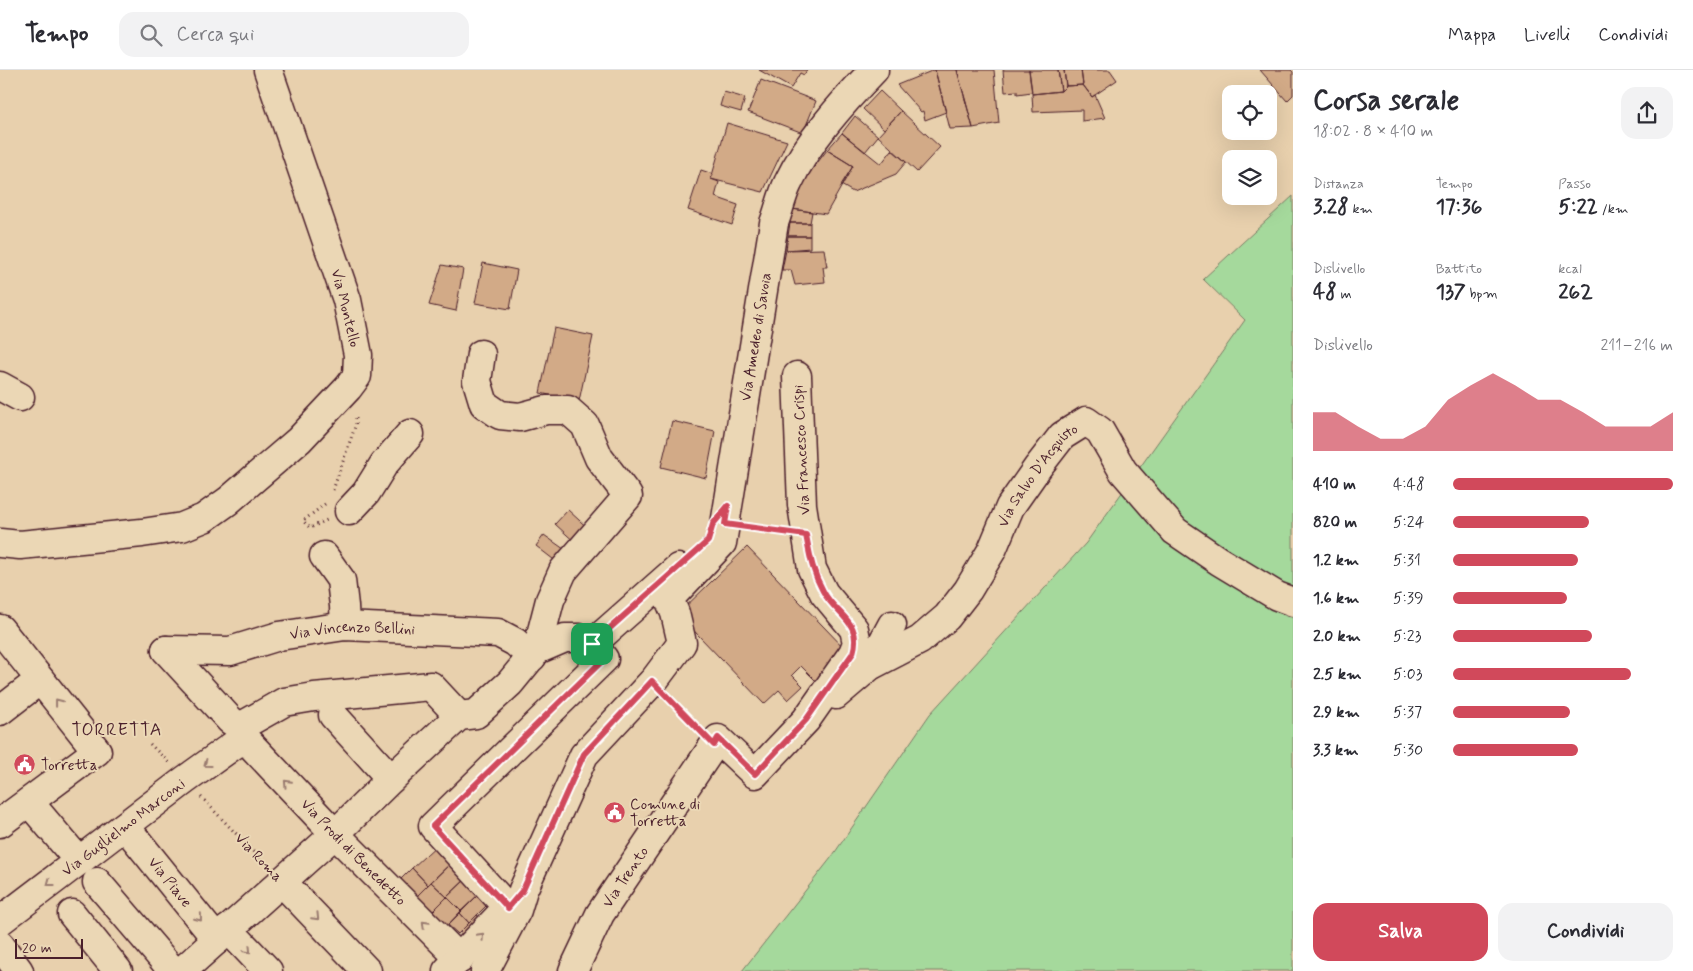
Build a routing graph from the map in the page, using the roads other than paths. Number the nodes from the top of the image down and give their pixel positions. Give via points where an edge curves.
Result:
1 (268, 70) edge
2 (874, 70) edge
3 (853, 81) edge
4 (481, 354) dead end
5 (797, 376) dead end
6 (410, 434) dead end
7 (336, 501) road end
8 (727, 515) junction
9 (0, 543) edge
10 (324, 556) dead end
11 (1293, 602) edge
12 (892, 625) dead end
13 (344, 626) junction
14 (0, 629) edge
15 (166, 650) joint
16 (598, 652) junction
17 (535, 653) junction
18 (870, 666) junction
19 (40, 680) junction
20 (0, 711) edge
21 (332, 715) dead end
22 (459, 716) junction
23 (806, 720) junction
24 (244, 735) junction
25 (716, 742) joint
26 (391, 779) junction
27 (29, 802) junction
28 (0, 823) edge
29 (125, 826) junction
30 (335, 834) junction
31 (79, 860) junction
32 (97, 882) dead end
33 (282, 882) junction
34 (515, 899) junction
35 (72, 914) dead end
36 (0, 921) edge
37 (222, 935) junction
38 (0, 945) edge
39 (453, 965) edge
40 (19, 971) edge
41 (118, 971) edge
42 (173, 971) edge
43 (182, 971) edge
44 (268, 971) edge
45 (367, 971) edge
46 (485, 971) edge
47 (574, 971) edge

1 - 9 street, Via Montello via 347,300 358,355 357,376 299,440 204,518 182,526 142,533
2 - 3 street, Via Amedeo di Savoia
3 - 8 street, Via Amedeo di Savoia via 788,183 774,223
4 - 17 street via 477,381 484,404 500,415 520,417 546,410 568,410 585,425 599,458 628,496 563,570 550,600
5 - 23 street, Via Francesco Crispi via 802,506 812,569 824,594 854,629 856,642 853,653
6 - 7 street via 384,464 366,493
8 - 16 street via 713,524 708,541
8 - 34 street, Via Amedeo di Savoia via 722,543 669,599 682,643 652,681 584,754
10 - 13 street via 341,580
11 - 18 street, Via Salvo D'Acquisto via 1252,581 1175,531 1123,471 1100,431 1086,421 1062,436 1038,467 1010,507 992,550 968,590 947,617 920,640
12 - 18 street
13 - 15 street, Via Vincenzo Bellini via 279,636 230,650
13 - 17 street, Via Vincenzo Bellini via 498,633
14 - 19 street
15 - 24 street, Via Prodi di Benedetto
16 - 17 street via 580,638 565,638
16 - 34 street via 433,826
17 - 22 street via 510,683 476,714
18 - 23 street
19 - 20 street
27 -> 19 street via 97,751
21 - 26 street
22 - 24 street, Via Guglielmo Marconi via 431,686 284,702
22 - 26 street
23 - 25 street, Via Francesco Crispi via 755,774
24 -> 29 street, Via Guglielmo Marconi
30 -> 24 street, Via Prodi di Benedetto
25 - 47 street, Via Trento via 600,914
26 - 30 street
27 - 28 street
27 - 31 street
29 - 31 street, Via Guglielmo Marconi
29 -> 37 street, Via Piave
30 - 33 street
39 -> 30 street, Via Prodi di Benedetto
31 -> 36 street, Via Guglielmo Marconi
32 - 42 street
33 - 37 street
33 -> 45 street, Via Roma
39 -> 34 street
34 - 46 street via 517,910
35 - 41 street
37 - 43 street
37 -> 44 street, Via Piave
38 - 40 street

